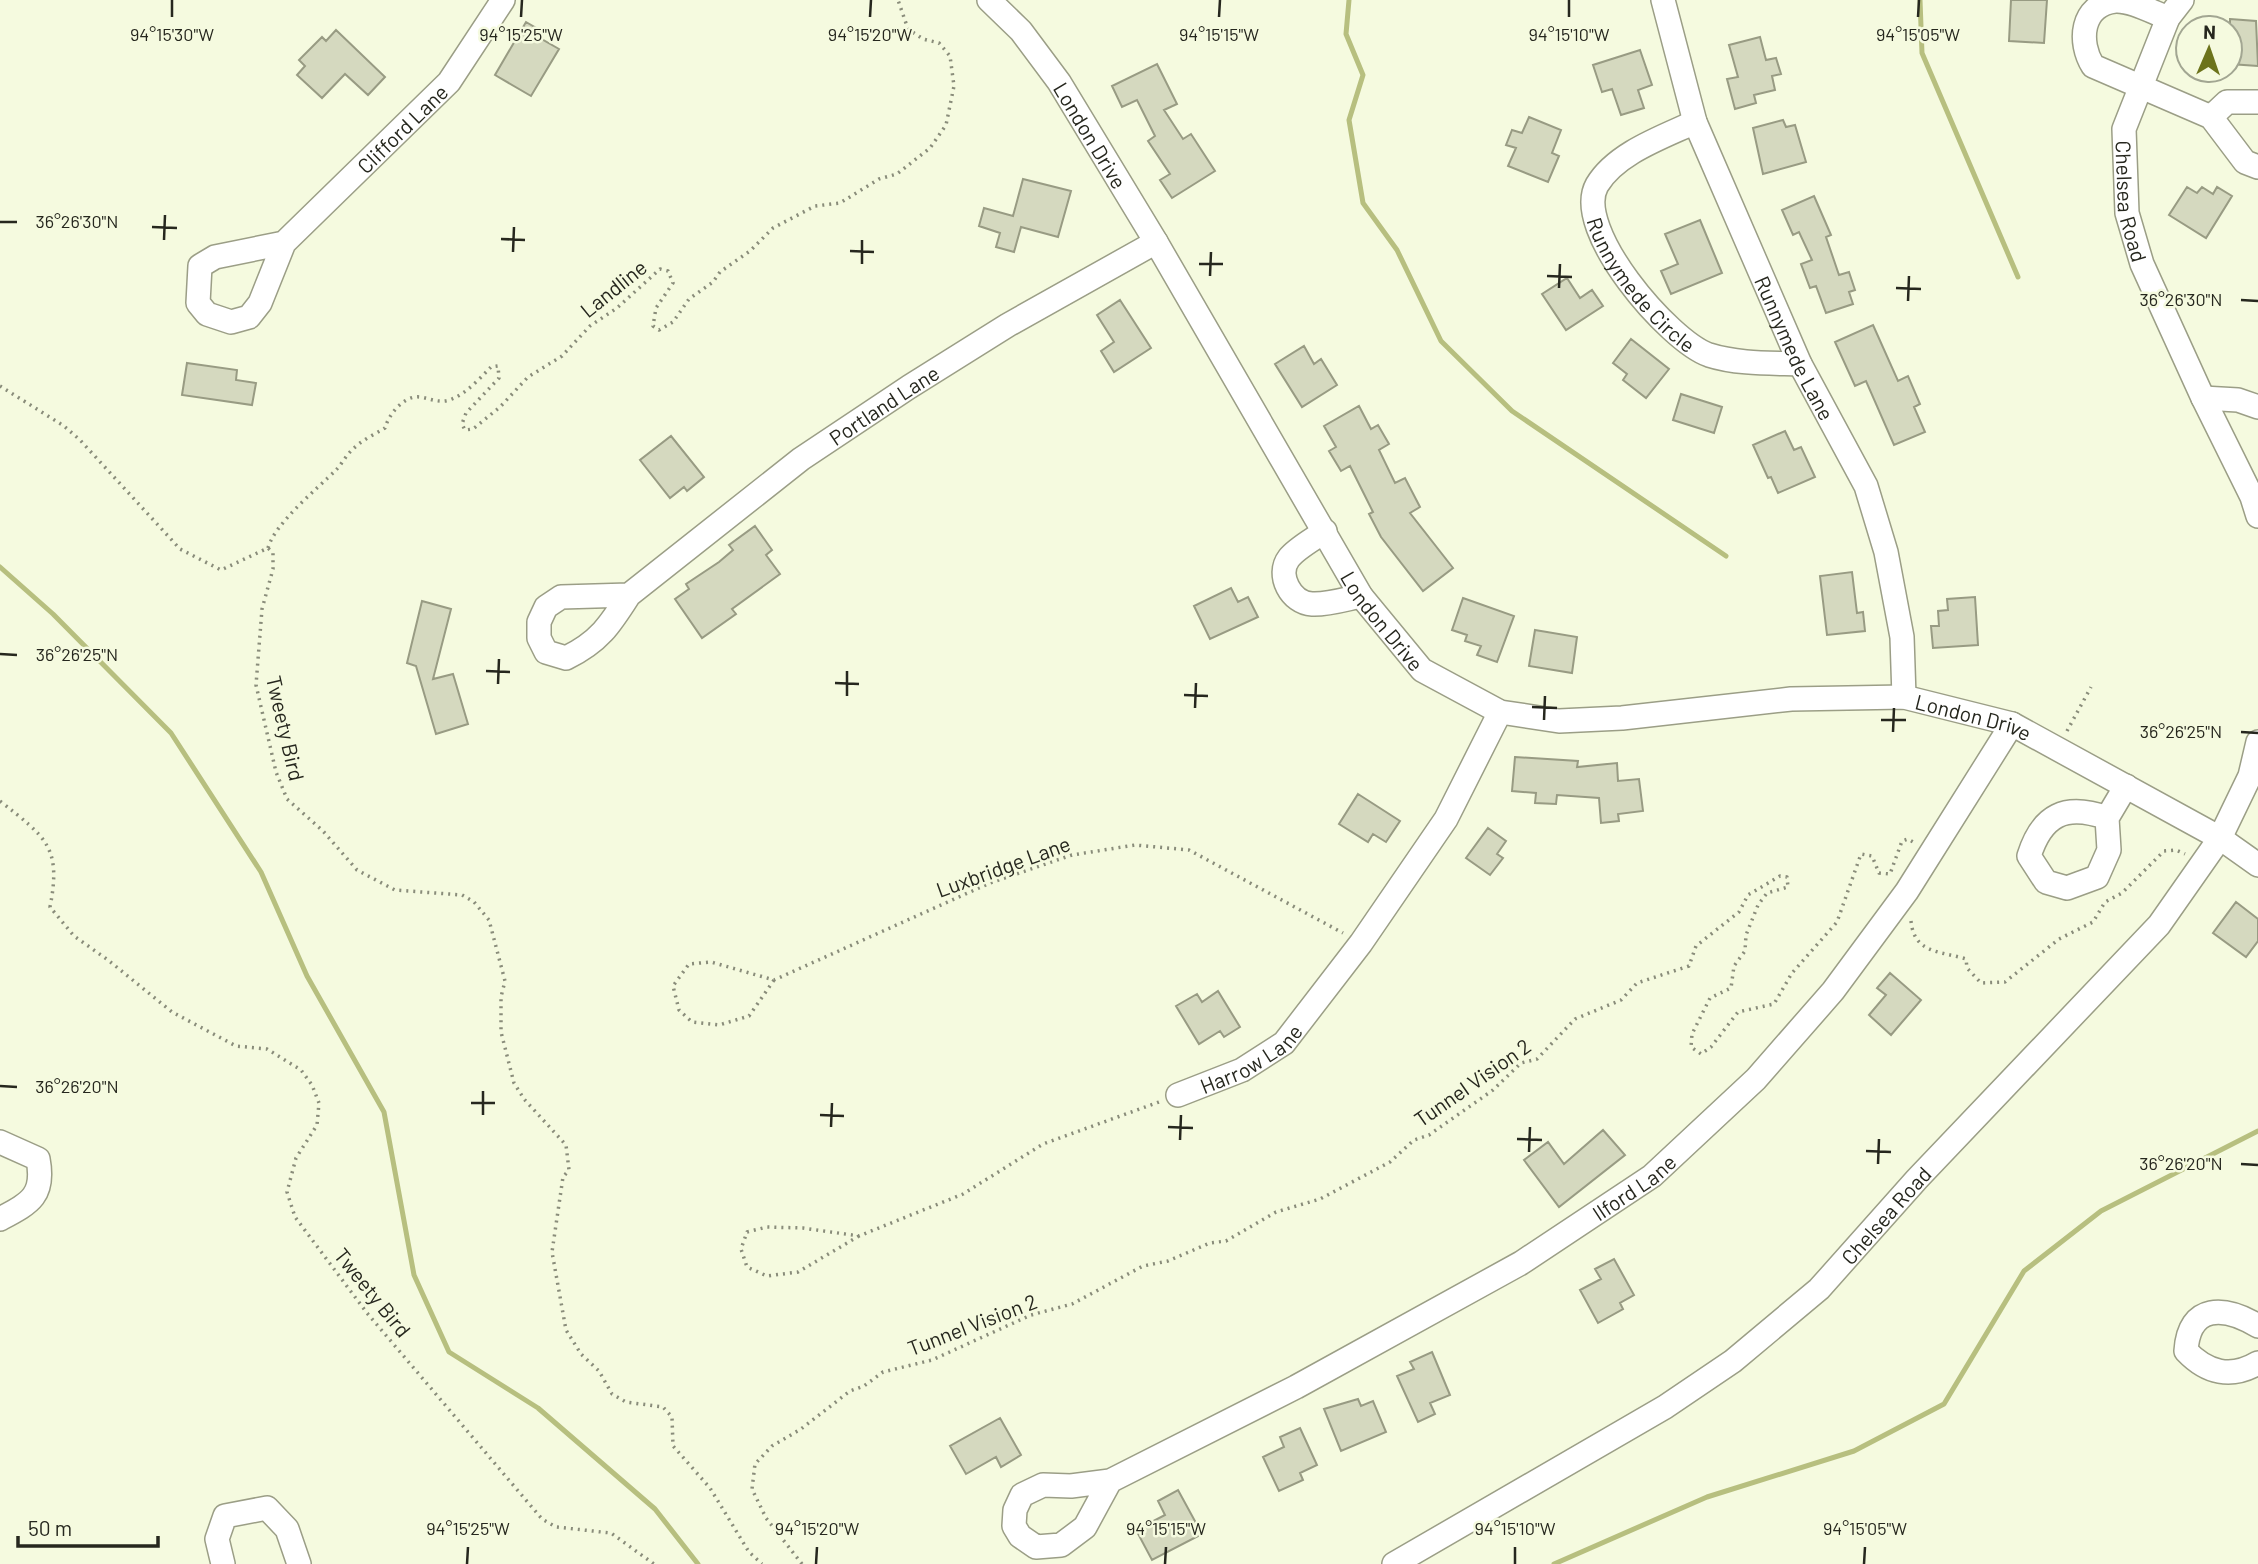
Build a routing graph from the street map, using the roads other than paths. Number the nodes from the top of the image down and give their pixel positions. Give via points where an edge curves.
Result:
1 (503, 0) edge
2 (989, 0) edge
3 (1663, 0) edge
4 (2182, 0) edge
5 (2168, 18) junction
6 (2138, 88) junction
7 (2258, 102) edge
8 (2211, 117) junction
9 (1695, 122) junction
10 (2258, 167) edge
11 (1156, 242) junction
12 (284, 243) dead end
13 (1800, 364) junction
14 (2203, 398) junction
15 (2258, 407) edge
16 (2256, 502) edge
17 (1325, 531) junction
18 (629, 596) dead end
19 (1361, 596) junction
20 (1904, 697) junction
21 (1500, 712) junction
22 (2012, 724) junction
23 (2258, 742) edge
24 (2126, 786) junction
25 (2107, 818) dead end
26 (2220, 838) junction
27 (2258, 865) edge
28 (1178, 1095) road end
29 (0, 1142) edge
30 (0, 1219) edge
31 (2258, 1326) edge
32 (2258, 1363) edge
33 (1110, 1480) dead end
34 (223, 1564) edge
35 (299, 1564) edge
36 (1394, 1564) edge

1 - 12 street, Clifford Lane via 449,82
2 - 11 street, London Drive via 1021,31 1059,82
3 - 9 street, Runnymede Lane
4 - 5 street, Chelsea Road
5 - 6 street, Chelsea Road
5 - 6 street via 2115,1 2089,19 2082,36 2084,52 2093,66
6 - 8 street
6 - 14 street, Chelsea Road via 2124,129 2127,213 2142,264
7 - 8 street via 2227,102
8 - 10 street via 2245,162
9 - 13 street, Runnymede Lane
9 - 13 street, Runnymede Circle via 1629,154 1596,186 1594,208 1599,229 1636,295 1677,334 1708,355
11 - 17 street, London Drive
11 - 18 street, Portland Lane via 1008,325 801,459
13 - 20 street, Runnymede Lane via 1866,486 1886,552 1902,638
14 - 15 street via 2238,400
14 - 16 street, Chelsea Road
17 - 19 street, London Drive
17 - 19 street via 1289,559 1284,575 1287,588 1310,604
19 - 21 street, London Drive via 1422,670
20 - 21 street, London Drive via 1791,699 1559,721
20 - 22 street, London Drive
21 - 28 street, Harrow Lane via 1446,819 1361,943 1284,1042 1242,1070
22 - 24 street, London Drive
22 - 33 street, Ilford Lane via 1907,891 1833,991 1756,1079 1652,1176 1521,1263 1296,1387
23 - 26 street, Chelsea Road via 2250,776
24 - 25 street
24 - 26 street, London Drive
26 - 27 street, London Drive
26 - 36 street, Chelsea Road via 2158,925 1819,1289 1733,1361 1665,1407
29 - 30 street via 38,1159 42,1179 31,1202
31 - 32 street via 2217,1310 2201,1316 2191,1328 2186,1351 2197,1363 2224,1373
34 - 35 street via 217,1539 225,1516 267,1508 288,1529

